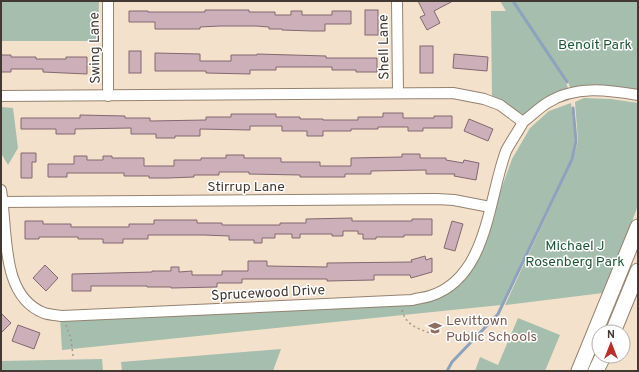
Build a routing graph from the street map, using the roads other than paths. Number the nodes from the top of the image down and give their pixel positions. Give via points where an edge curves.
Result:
1 (108, 1) edge
2 (397, 1) edge
3 (398, 93) junction
4 (638, 95) edge
5 (1, 96) edge
6 (108, 96) junction
7 (524, 122) junction
8 (1, 190) edge
9 (2, 202) edge
10 (490, 208) junction
11 (638, 227) edge
12 (638, 271) edge
13 (616, 324) edge
14 (579, 371) edge

1 - 6 street, Swing Lane
2 - 3 street, Shell Lane
3 - 6 street
3 - 7 street via 453,93 473,96 500,105
4 - 7 street, Sprucewood Drive via 608,90 580,91 562,95 547,103
5 - 6 street
7 - 10 street, Sprucewood Drive via 507,151
8 - 9 street, Sprucewood Drive
9 - 10 street, Stirrup Lane via 437,199
9 - 10 street, Sprucewood Drive via 5,264 14,290 32,308 45,314 62,316 412,300 431,296 455,283 468,269 478,250
11 - 14 main road
12 - 13 main road

